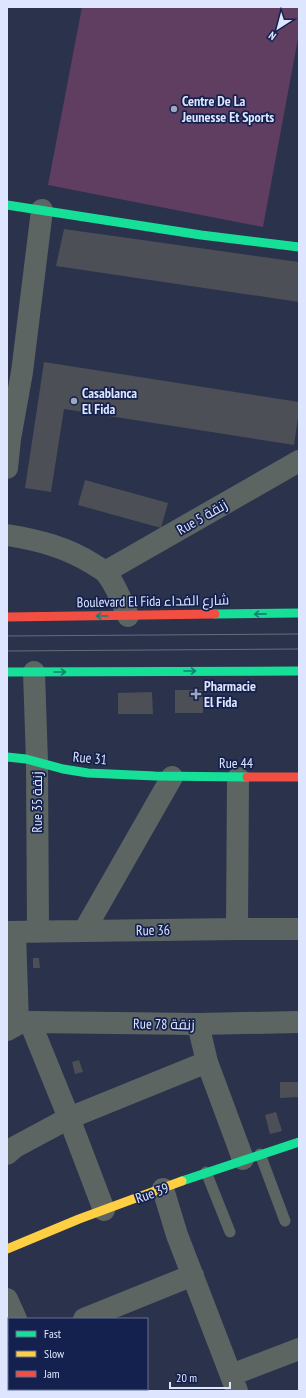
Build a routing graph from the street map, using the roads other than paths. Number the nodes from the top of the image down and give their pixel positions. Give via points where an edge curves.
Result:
1 (7, 205) edge
2 (42, 210) junction
3 (299, 247) edge
4 (15, 372) edge
5 (299, 461) edge
6 (7, 468) edge
7 (7, 532) edge
8 (7, 535) edge
9 (105, 572) junction
10 (299, 613) edge
11 (7, 616) edge
12 (128, 616) junction
13 (299, 671) edge
14 (7, 672) edge
15 (34, 672) junction
16 (7, 757) edge
17 (37, 762) junction
18 (172, 777) junction
19 (299, 777) edge
20 (238, 778) junction
21 (237, 929) junction
22 (299, 929) edge
23 (84, 931) junction
24 (11, 932) edge
25 (38, 932) junction
26 (299, 1022) edge
27 (198, 1024) junction
28 (18, 1025) edge
29 (207, 1062) junction
30 (69, 1118) junction
31 (299, 1142) edge
32 (10, 1146) edge
33 (252, 1157) junction
34 (206, 1172) junction
35 (163, 1189) junction
36 (104, 1210) junction
37 (285, 1221) dead end
38 (230, 1232) dead end
39 (10, 1243) edge
40 (193, 1276) junction
41 (7, 1299) edge
42 (97, 1317) edge
43 (16, 1318) edge
44 (299, 1349) edge
45 (234, 1383) edge

1 - 2 street
2 - 3 street via 201,235
2 - 4 street
4 - 6 street
5 - 9 street, Rue 5 زنقة
7 - 8 street
8 - 9 street via 42,541 88,561
9 - 12 street
10 -> 12 street, Boulevard El Fida شارع الفداء
12 -> 11 street, Boulevard El Fida شارع الفداء
15 -> 13 street
14 - 15 street
15 - 17 street, Rue 35 زنقة
16 - 17 street, Rue 31
17 - 18 street, Rue 31 via 82,772
17 - 25 street, Rue 35 زنقة
18 - 20 street, Rue 44
18 - 23 street
19 - 20 street, Rue 44
20 - 21 street
21 - 22 street, Rue 36
21 - 23 street, Rue 36
23 - 25 street, Rue 36
24 - 25 street, Rue 36
24 - 28 street
26 - 27 street, Rue 78 زنقة
27 - 28 street, Rue 78 زنقة
27 - 29 street
28 - 30 street
29 - 30 street
29 - 33 street
30 - 32 street
30 - 36 street
31 - 33 street, Rue 39
33 - 34 street, Rue 39
33 - 37 lane
34 - 35 street, Rue 39
34 - 38 lane
35 - 36 street, Rue 39
35 - 40 street
36 - 39 street, Rue 39
40 - 42 street
40 - 45 street
41 - 43 street
44 - 45 street

